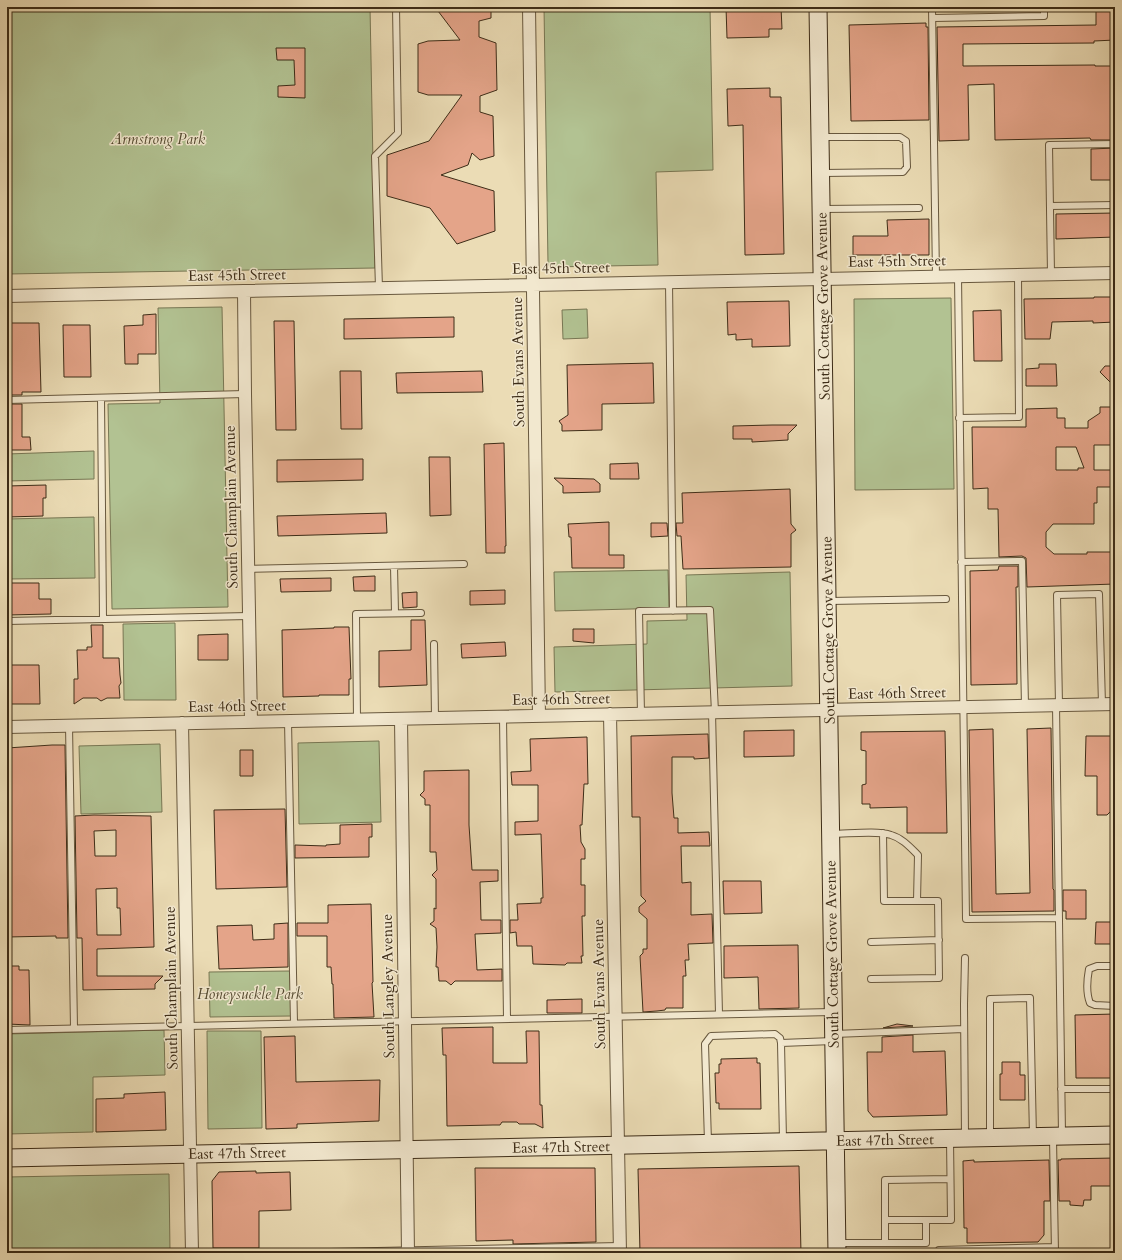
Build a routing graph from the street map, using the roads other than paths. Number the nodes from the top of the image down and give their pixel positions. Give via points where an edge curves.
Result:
1 (396, 7) edge
2 (529, 7) edge
3 (818, 7) edge
4 (932, 7) edge
5 (1044, 7) edge
6 (932, 18) junction
7 (820, 137) junction
8 (1115, 144) edge
9 (821, 173) junction
10 (1115, 205) edge
11 (1050, 206) junction
12 (919, 208) dead end
13 (821, 209) junction
14 (1115, 273) edge
15 (1051, 274) junction
16 (1018, 275) junction
17 (958, 276) junction
18 (936, 277) junction
19 (822, 279) junction
20 (669, 282) junction
21 (533, 285) junction
22 (379, 288) junction
23 (244, 291) junction
24 (7, 296) edge
25 (244, 394) junction
26 (101, 398) junction
27 (7, 400) edge
28 (959, 418) junction
29 (961, 562) junction
30 (464, 564) dead end
31 (394, 566) junction
32 (248, 569) junction
33 (946, 599) dead end
34 (827, 601) junction
35 (674, 611) junction
36 (422, 613) dead end
37 (395, 614) junction
38 (249, 616) junction
39 (103, 619) junction
40 (7, 621) edge
41 (434, 644) dead end
42 (1102, 704) junction
43 (1115, 704) edge
44 (1058, 705) junction
45 (1025, 706) junction
46 (963, 707) junction
47 (829, 710) junction
48 (713, 712) junction
49 (610, 714) junction
50 (641, 714) junction
51 (539, 716) junction
52 (503, 717) junction
53 (436, 718) junction
54 (401, 719) junction
55 (357, 720) junction
56 (288, 721) junction
57 (251, 722) junction
58 (182, 723) junction
59 (69, 725) junction
60 (7, 727) edge
61 (883, 833) junction
62 (831, 834) junction
63 (917, 901) junction
64 (1059, 918) junction
65 (939, 940) junction
66 (871, 942) dead end
67 (965, 958) dead end
68 (1115, 966) edge
69 (871, 979) dead end
70 (1115, 1006) edge
71 (833, 1012) junction
72 (719, 1014) junction
73 (616, 1016) junction
74 (507, 1019) junction
75 (405, 1021) junction
76 (294, 1023) junction
77 (188, 1026) junction
78 (74, 1028) junction
79 (964, 1029) junction
80 (7, 1030) edge
81 (834, 1038) junction
82 (781, 1043) junction
83 (1115, 1088) edge
84 (1061, 1089) junction
85 (1115, 1135) edge
86 (1033, 1137) junction
87 (1057, 1137) junction
88 (990, 1138) junction
89 (957, 1139) junction
90 (835, 1141) junction
91 (784, 1142) junction
92 (708, 1144) junction
93 (618, 1145) junction
94 (407, 1150) junction
95 (190, 1154) junction
96 (7, 1158) edge
97 (950, 1179) junction
98 (885, 1220) junction
99 (926, 1220) junction
100 (886, 1243) junction
101 (837, 1248) edge
102 (620, 1249) edge
103 (1055, 1250) edge
104 (512, 1251) edge
105 (408, 1252) edge
106 (192, 1253) edge
107 (281, 1253) edge
108 (301, 1253) edge
109 (939, 1253) edge

1 - 22 lane via 398,133 375,156
2 - 21 street, South Evans Avenue
3 - 7 main road, South Cottage Grove Avenue
4 - 6 lane
5 - 6 lane via 1044,16
6 - 18 lane
7 - 9 main road, South Cottage Grove Avenue
7 - 9 lane via 900,137 906,141 907,167 903,172
8 - 11 lane via 1049,145
9 - 13 main road, South Cottage Grove Avenue
10 - 11 lane
11 - 15 lane
12 - 13 lane
13 - 19 main road, South Cottage Grove Avenue
14 - 15 street, East 45th Street
15 - 16 street, East 45th Street
16 - 17 street, East 45th Street
16 - 28 lane via 1018,417
17 - 18 street, East 45th Street
17 - 28 lane
18 - 19 street, East 45th Street
19 - 20 street, East 45th Street
19 - 34 main road, South Cottage Grove Avenue
20 - 21 street, East 45th Street
20 - 35 lane
21 - 22 street, East 45th Street
21 - 51 street, South Evans Avenue
22 - 23 street, East 45th Street
23 - 24 street, East 45th Street
23 - 25 street, South Champlain Avenue
25 - 26 lane
25 - 32 street, South Champlain Avenue
26 - 27 lane
26 - 39 lane
28 - 29 lane
29 - 45 lane via 1022,561
29 - 46 lane
30 - 31 lane
31 - 32 lane
31 - 37 lane
32 - 38 street, South Champlain Avenue
33 - 34 lane
34 - 47 main road, South Cottage Grove Avenue
35 - 48 lane via 710,610
35 - 50 lane via 640,611
36 - 37 lane
37 - 55 lane via 356,614
38 - 39 lane
38 - 57 street, South Champlain Avenue
39 - 40 lane
41 - 53 lane
42 - 43 street, East 46th Street
42 - 44 street, East 46th Street
42 - 44 lane via 1099,594 1057,595
44 - 45 street, East 46th Street
44 - 64 lane
45 - 46 street, East 46th Street
46 - 47 street, East 46th Street
46 - 64 lane via 966,919
47 - 48 street, East 46th Street
47 - 62 main road, South Cottage Grove Avenue
48 - 50 street, East 46th Street
48 - 72 lane
49 - 50 street, East 46th Street
49 - 51 street, East 46th Street
49 - 73 street, South Evans Avenue
51 - 52 street, East 46th Street
52 - 53 street, East 46th Street
52 - 74 lane
53 - 54 street, East 46th Street
54 - 55 street, East 46th Street
54 - 75 street, South Langley Avenue
55 - 56 street, East 46th Street
56 - 57 street, East 46th Street
56 - 76 lane
57 - 58 street, East 46th Street
58 - 59 street, East 46th Street
58 - 77 street, South Champlain Avenue
59 - 60 street, East 46th Street
59 - 78 lane
61 - 62 lane
61 - 63 lane via 906,843 918,855
61 - 63 lane via 884,901
62 - 71 main road, South Cottage Grove Avenue
63 - 65 lane via 938,901
64 - 84 lane
65 - 66 lane
65 - 69 lane via 939,978
67 - 79 lane
68 - 70 lane via 1097,966 1090,969 1088,975 1090,1003
71 - 72 lane
71 - 81 main road, South Cottage Grove Avenue
72 - 73 lane
73 - 74 lane
73 - 93 street, South Evans Avenue
74 - 75 lane
75 - 76 lane
75 - 94 street, South Langley Avenue
76 - 77 lane
77 - 78 lane
77 - 95 street, South Champlain Avenue
78 - 80 lane
79 - 81 lane
79 - 89 lane
81 - 82 lane
81 - 90 main road, South Cottage Grove Avenue
82 - 91 lane
82 - 92 lane via 780,1038 774,1034 711,1036 707,1040 705,1044
83 - 84 lane
84 - 87 lane
85 - 87 main road, East 47th Street
86 - 87 main road, East 47th Street
86 - 88 main road, East 47th Street
86 - 88 lane via 1030,998 990,999
87 - 103 lane
88 - 89 main road, East 47th Street
89 - 90 main road, East 47th Street
89 - 97 lane
90 - 91 main road, East 47th Street
90 - 101 main road, South Cottage Grove Avenue
91 - 92 main road, East 47th Street
92 - 93 main road, East 47th Street
93 - 94 main road, East 47th Street
93 - 102 street, South Evans Avenue
94 - 95 main road, East 47th Street
94 - 105 street, South Langley Avenue
95 - 96 main road, East 47th Street
95 - 106 street, South Champlain Avenue
97 - 98 lane via 885,1180
97 - 99 lane via 951,1220
98 - 99 lane
98 - 100 lane
99 - 100 lane via 926,1243
100 - 101 lane
102 - 104 lane
103 - 109 lane via 938,1250
104 - 105 lane
105 - 108 lane
107 - 108 lane

